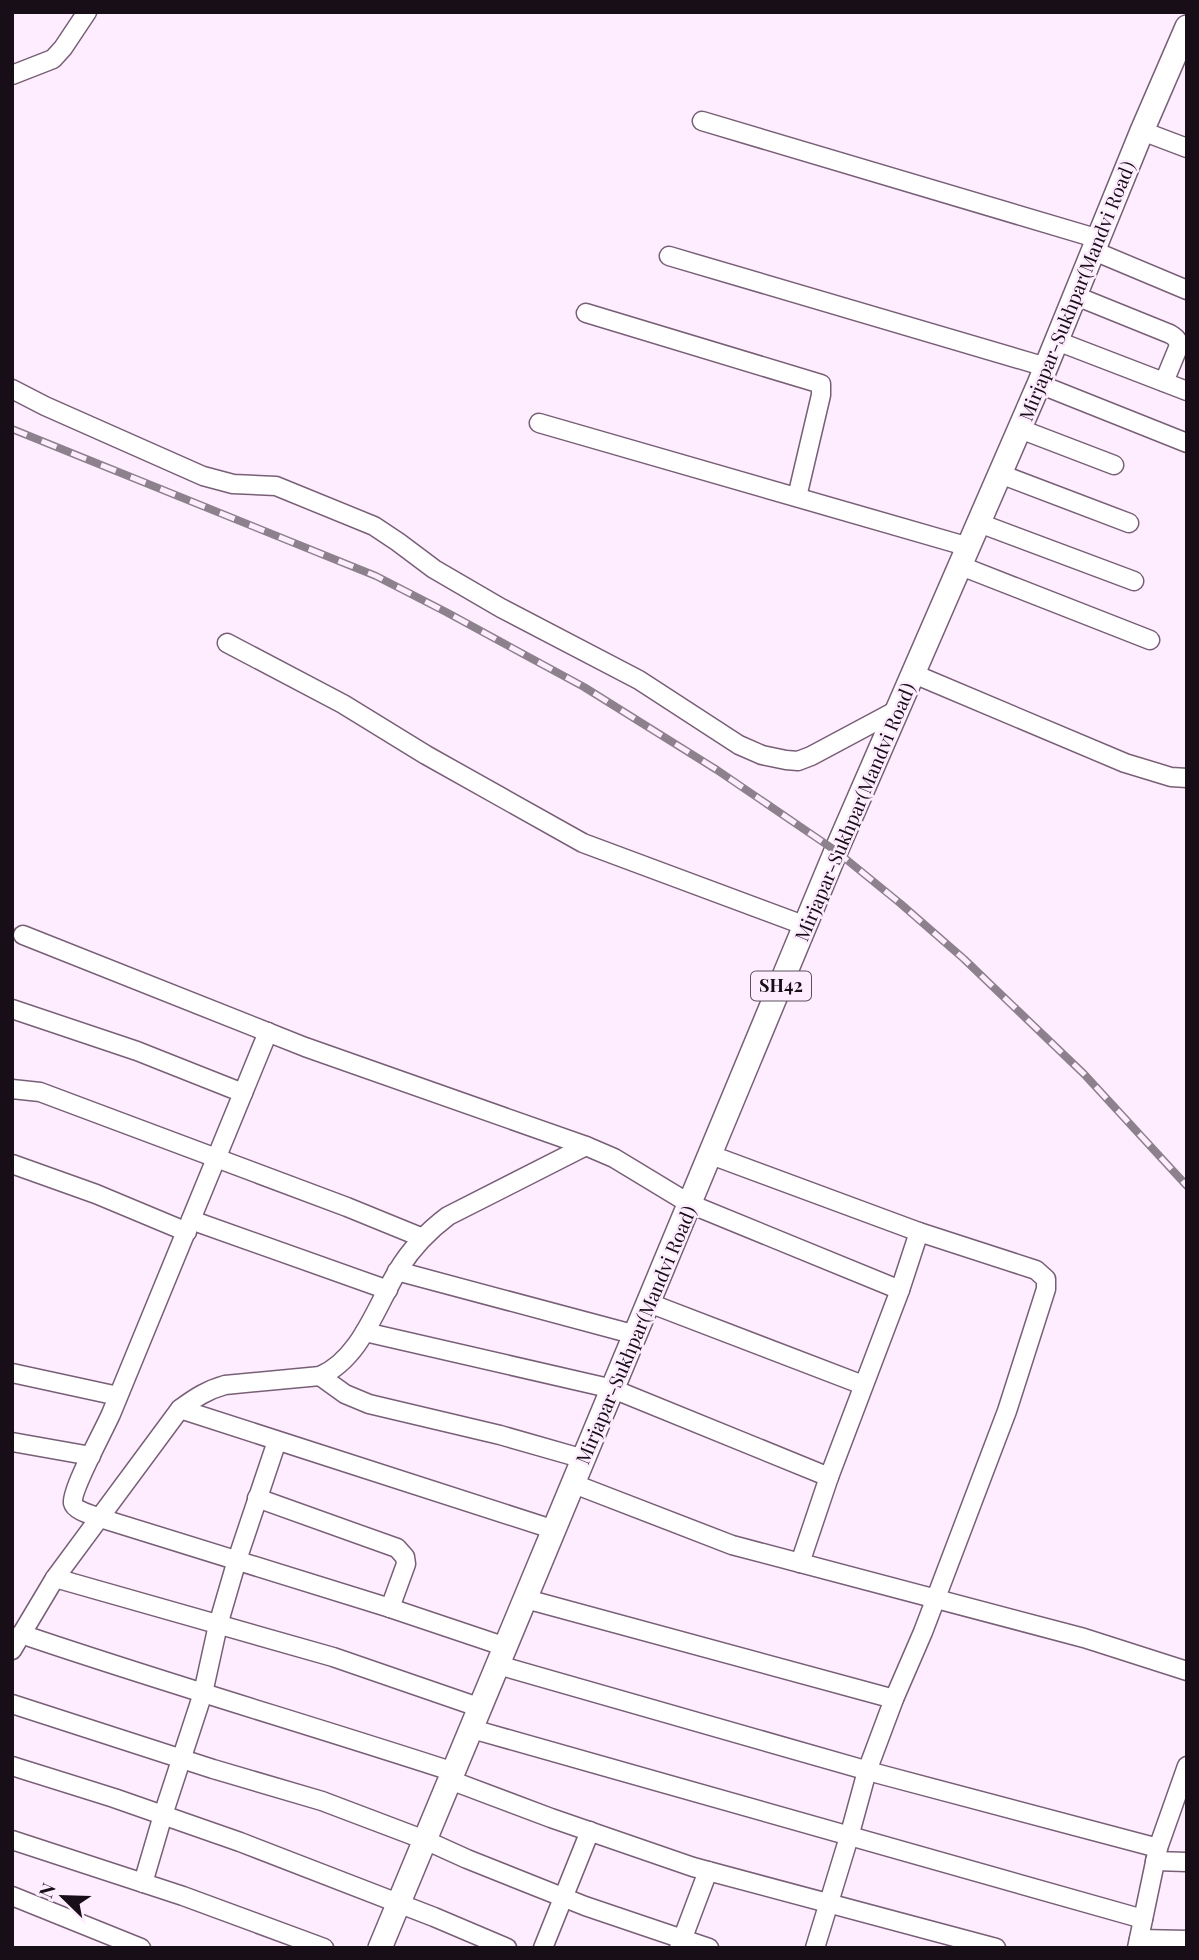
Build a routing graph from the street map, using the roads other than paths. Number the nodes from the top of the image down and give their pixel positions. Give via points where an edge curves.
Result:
1 (87, 12) edge
2 (1187, 27) edge
3 (12, 75) edge
4 (702, 121) dead end
5 (1142, 131) junction
6 (1187, 148) edge
7 (1096, 245) junction
8 (669, 256) dead end
9 (1187, 290) edge
10 (1076, 296) junction
11 (586, 313) dead end
12 (1057, 341) junction
13 (1043, 375) junction
14 (1164, 382) junction
15 (12, 389) edge
16 (1187, 391) edge
17 (539, 423) dead end
18 (1020, 429) junction
19 (1187, 443) edge
20 (1114, 465) dead end
21 (1000, 474) junction
22 (797, 497) junction
23 (979, 523) junction
24 (1129, 523) dead end
25 (965, 556) junction
26 (1134, 581) dead end
27 (1150, 640) dead end
28 (227, 643) dead end
29 (914, 674) junction
30 (899, 709) junction
31 (1187, 778) edge
32 (806, 926) junction
33 (23, 935) dead end
34 (12, 1009) edge
35 (268, 1032) junction
36 (12, 1089) edge
37 (243, 1093) junction
38 (586, 1146) junction
39 (711, 1155) junction
40 (216, 1158) junction
41 (12, 1164) edge
42 (690, 1204) junction
43 (189, 1226) junction
44 (919, 1232) junction
45 (422, 1238) junction
46 (397, 1271) junction
47 (388, 1290) junction
48 (900, 1290) junction
49 (649, 1303) junction
50 (365, 1332) junction
51 (636, 1335) junction
52 (12, 1373) edge
53 (320, 1376) junction
54 (863, 1385) junction
55 (614, 1389) junction
56 (118, 1396) junction
57 (180, 1409) junction
58 (277, 1441) junction
59 (12, 1442) edge
60 (91, 1457) junction
61 (584, 1459) junction
62 (829, 1476) junction
63 (574, 1484) junction
64 (257, 1498) junction
65 (100, 1518) junction
66 (555, 1530) junction
67 (237, 1560) junction
68 (800, 1563) junction
69 (55, 1578) junction
70 (526, 1599) junction
71 (934, 1599) junction
72 (390, 1608) junction
73 (218, 1625) junction
74 (17, 1642) edge
75 (502, 1656) junction
76 (1187, 1671) edge
77 (203, 1693) junction
78 (894, 1699) junction
79 (12, 1704) edge
80 (481, 1707) junction
81 (472, 1729) junction
82 (181, 1758) junction
83 (12, 1766) edge
84 (1187, 1766) edge
85 (867, 1771) junction
86 (452, 1776) junction
87 (1181, 1796) edge
88 (163, 1815) junction
89 (590, 1831) junction
90 (849, 1836) junction
91 (12, 1840) edge
92 (425, 1840) junction
93 (1157, 1855) junction
94 (1187, 1862) edge
95 (708, 1871) junction
96 (143, 1883) junction
97 (12, 1896) edge
98 (563, 1897) junction
99 (829, 1902) junction
100 (398, 1905) junction
101 (1143, 1919) junction
102 (1187, 1940) edge
103 (681, 1943) edge
104 (1138, 1943) edge
105 (141, 1948) edge
106 (324, 1948) edge
107 (380, 1948) edge
108 (508, 1948) edge
109 (543, 1948) edge
110 (709, 1948) edge
111 (815, 1948) edge
112 (996, 1948) edge

1 - 3 street via 53,59
2 - 5 main road, Mirjapar-Sukhpar(Mandvi Road) / SH42
4 - 7 street
5 - 6 street
5 - 7 main road, Mirjapar-Sukhpar(Mandvi Road) / SH42
7 - 9 street
7 - 10 main road, Mirjapar-Sukhpar(Mandvi Road) / SH42
8 - 13 street
10 - 12 main road, Mirjapar-Sukhpar(Mandvi Road) / SH42
10 - 14 street via 1176,337 1178,348
11 - 22 street via 821,384
12 - 13 main road, Mirjapar-Sukhpar(Mandvi Road) / SH42
12 - 14 street
13 - 18 main road, Mirjapar-Sukhpar(Mandvi Road) / SH42
13 - 19 street
14 - 16 street
15 - 30 street via 203,476 233,484 276,486 373,526 456,582 639,680 762,755 798,761
17 - 22 street
18 - 20 street
18 - 21 main road, Mirjapar-Sukhpar(Mandvi Road) / SH42
21 - 23 main road, Mirjapar-Sukhpar(Mandvi Road) / SH42
21 - 24 street
22 - 25 street
23 - 25 main road, Mirjapar-Sukhpar(Mandvi Road) / SH42
23 - 26 street
25 - 27 street
25 - 29 main road, Mirjapar-Sukhpar(Mandvi Road) / SH42
28 - 32 street via 343,704 583,843
29 - 30 main road, Mirjapar-Sukhpar(Mandvi Road) / SH42
29 - 31 street via 1125,763
30 - 32 main road, Mirjapar-Sukhpar(Mandvi Road) / SH42
32 - 39 main road, Mirjapar-Sukhpar(Mandvi Road) / SH42
33 - 35 street
34 - 37 street
35 - 37 street
35 - 38 street
36 - 40 street via 40,1092
37 - 40 street
38 - 42 street
38 - 45 street via 448,1216
39 - 42 main road, Mirjapar-Sukhpar(Mandvi Road) / SH42
39 - 44 street
40 - 43 street
40 - 45 street
41 - 43 street
42 - 48 street
42 - 49 main road, Mirjapar-Sukhpar(Mandvi Road) / SH42
43 - 47 street
43 - 56 street
44 - 48 street
44 - 71 street via 1036,1270 1046,1279 1007,1411
45 - 46 street
46 - 47 street
46 - 51 street
47 - 50 street
48 - 54 street
49 - 51 main road, Mirjapar-Sukhpar(Mandvi Road) / SH42
49 - 54 street
50 - 53 street via 332,1370
50 - 55 street
51 - 55 main road, Mirjapar-Sukhpar(Mandvi Road) / SH42
52 - 56 street
53 - 57 street via 225,1385 198,1395
53 - 61 street via 345,1395 369,1404
54 - 62 street
55 - 61 main road, Mirjapar-Sukhpar(Mandvi Road) / SH42
55 - 62 street
56 - 60 street
57 - 58 street
57 - 65 street
58 - 64 street
58 - 66 street
59 - 60 street
60 - 65 street via 73,1503
61 - 63 main road, Mirjapar-Sukhpar(Mandvi Road) / SH42
62 - 68 street
63 - 66 main road, Mirjapar-Sukhpar(Mandvi Road) / SH42
63 - 68 street via 732,1545
64 - 67 street
64 - 72 street via 397,1548 406,1564
65 - 67 street
65 - 69 street
66 - 70 main road, Mirjapar-Sukhpar(Mandvi Road) / SH42
67 - 72 street
67 - 73 street
68 - 71 street
69 - 73 street
69 - 74 street
70 - 75 main road, Mirjapar-Sukhpar(Mandvi Road) / SH42
70 - 78 street
71 - 76 street via 1084,1638
71 - 78 street
72 - 75 street
73 - 77 street
73 - 80 street via 333,1657
74 - 77 street
75 - 80 main road, Mirjapar-Sukhpar(Mandvi Road) / SH42
75 - 85 street
77 - 82 street
77 - 86 street
78 - 85 street
79 - 82 street
80 - 81 main road, Mirjapar-Sukhpar(Mandvi Road) / SH42
81 - 86 main road, Mirjapar-Sukhpar(Mandvi Road) / SH42
81 - 90 street
82 - 88 street
82 - 92 street via 322,1801
83 - 88 street
84 - 87 street
85 - 90 street
85 - 93 street
86 - 89 street
86 - 92 main road, Mirjapar-Sukhpar(Mandvi Road) / SH42
87 - 93 street
88 - 96 street
88 - 100 street
89 - 95 street
89 - 98 street
90 - 99 street
90 - 101 street
91 - 96 street
92 - 98 street
92 - 100 main road, Mirjapar-Sukhpar(Mandvi Road) / SH42
93 - 94 street
93 - 101 street
95 - 99 street
95 - 103 street
96 - 106 street
97 - 105 street
98 - 103 street
98 - 109 street
99 - 111 street
99 - 112 street
100 - 107 main road, Mirjapar-Sukhpar(Mandvi Road) / SH42
100 - 108 street
101 - 104 street
102 - 104 street
103 - 110 street

